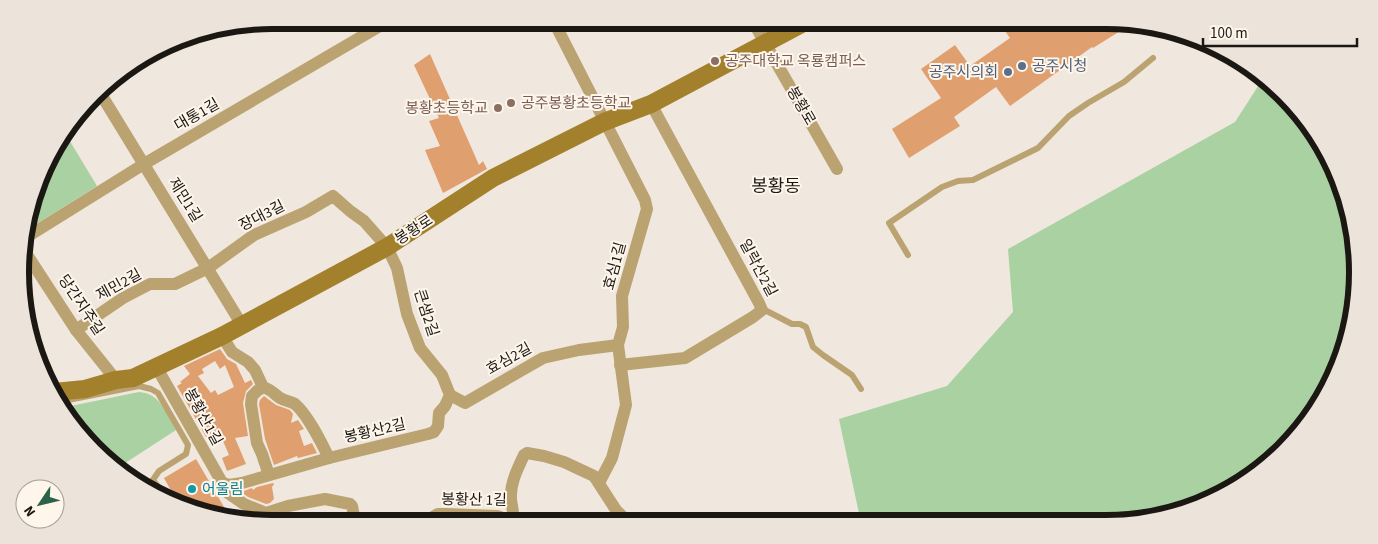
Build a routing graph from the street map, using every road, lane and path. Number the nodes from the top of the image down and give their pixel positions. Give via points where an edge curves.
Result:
1 (375, 29) edge
2 (558, 29) edge
3 (757, 29) edge
4 (792, 29) edge
5 (765, 44) junction
6 (1153, 58) dead end
7 (103, 97) edge
8 (652, 104) junction
9 (604, 122) junction
10 (144, 164) junction
11 (837, 169) dead end
12 (333, 196) joint
13 (32, 234) edge
14 (387, 247) junction
15 (908, 255) dead end
16 (29, 258) edge
17 (208, 268) junction
18 (761, 308) junction
19 (242, 325) junction
20 (76, 330) junction
21 (222, 336) junction
22 (618, 345) junction
23 (620, 365) junction
24 (156, 368) junction
25 (116, 380) junction
26 (264, 388) junction
27 (861, 389) dead end
28 (60, 391) edge
29 (450, 396) junction
30 (66, 401) edge
31 (330, 458) junction
32 (269, 475) junction
33 (154, 480) junction
34 (220, 482) junction
35 (151, 484) edge
36 (599, 484) junction
37 (160, 488) edge
38 (354, 515) edge
39 (436, 515) edge
40 (490, 515) edge
41 (514, 515) edge
42 (620, 515) edge

1 - 10 street, 대통1길
2 - 9 street, 효심1길
3 - 5 street, 봉황로
4 - 5 main road, 봉황로
5 - 8 main road, 봉황로
5 - 11 street, 봉황로
6 - 15 lane via 1124,82 1069,116 1038,148 974,180 958,180 942,187 888,223
7 - 10 street, 제민1길
8 - 9 main road, 봉황로
8 - 18 street, 일락산2길
9 - 14 main road, 봉황로 via 494,178
9 - 22 street, 효심1길 via 647,209 624,288 623,327
10 - 13 street, 대통1길
10 - 17 street, 제민1길
12 - 14 street, 큰샘2길 via 364,221
12 - 17 street, 장대3길 via 254,235
14 - 19 main road, 봉황로
14 - 29 street, 큰샘2길 via 397,268 407,314 420,348 442,374
16 - 20 street, 당간지주길
17 - 19 street, 제민1길
17 - 20 street, 제민2길 via 175,284 150,284
18 - 23 street, 일락산2길 via 753,317 684,358
18 - 27 lane via 806,328 813,347 852,375
19 - 21 main road, 봉황로
20 - 25 street, 당간지주길
21 - 24 main road, 봉황로
21 - 26 street via 232,352 255,370
22 - 23 street, 효심1길
22 - 29 street, 효심2길 via 542,358 465,403
23 - 36 street, 효심1길 via 626,405 612,458
24 - 25 main road, 봉황로 via 133,378
24 - 34 street, 봉황산1길
25 - 28 main road, 봉황로 via 85,389
26 - 31 street, 봉황산2길 via 294,404 312,426
26 - 32 street via 252,396 251,404 257,444
29 - 31 street, 봉황산2길 via 439,413 434,432
30 - 33 lane via 139,386 158,393 188,445 186,454 159,471
31 - 32 street, 봉황산2길
32 - 34 street, 봉황산2길 via 229,485
33 - 35 lane
33 - 37 lane
34 - 38 street, 봉황산 1길 via 234,498 266,513 325,499 350,504
36 - 41 street, 봉황산 1길 via 594,476 564,462 526,453 514,476 511,495
36 - 42 street
39 - 40 street, 봉황산 1길

